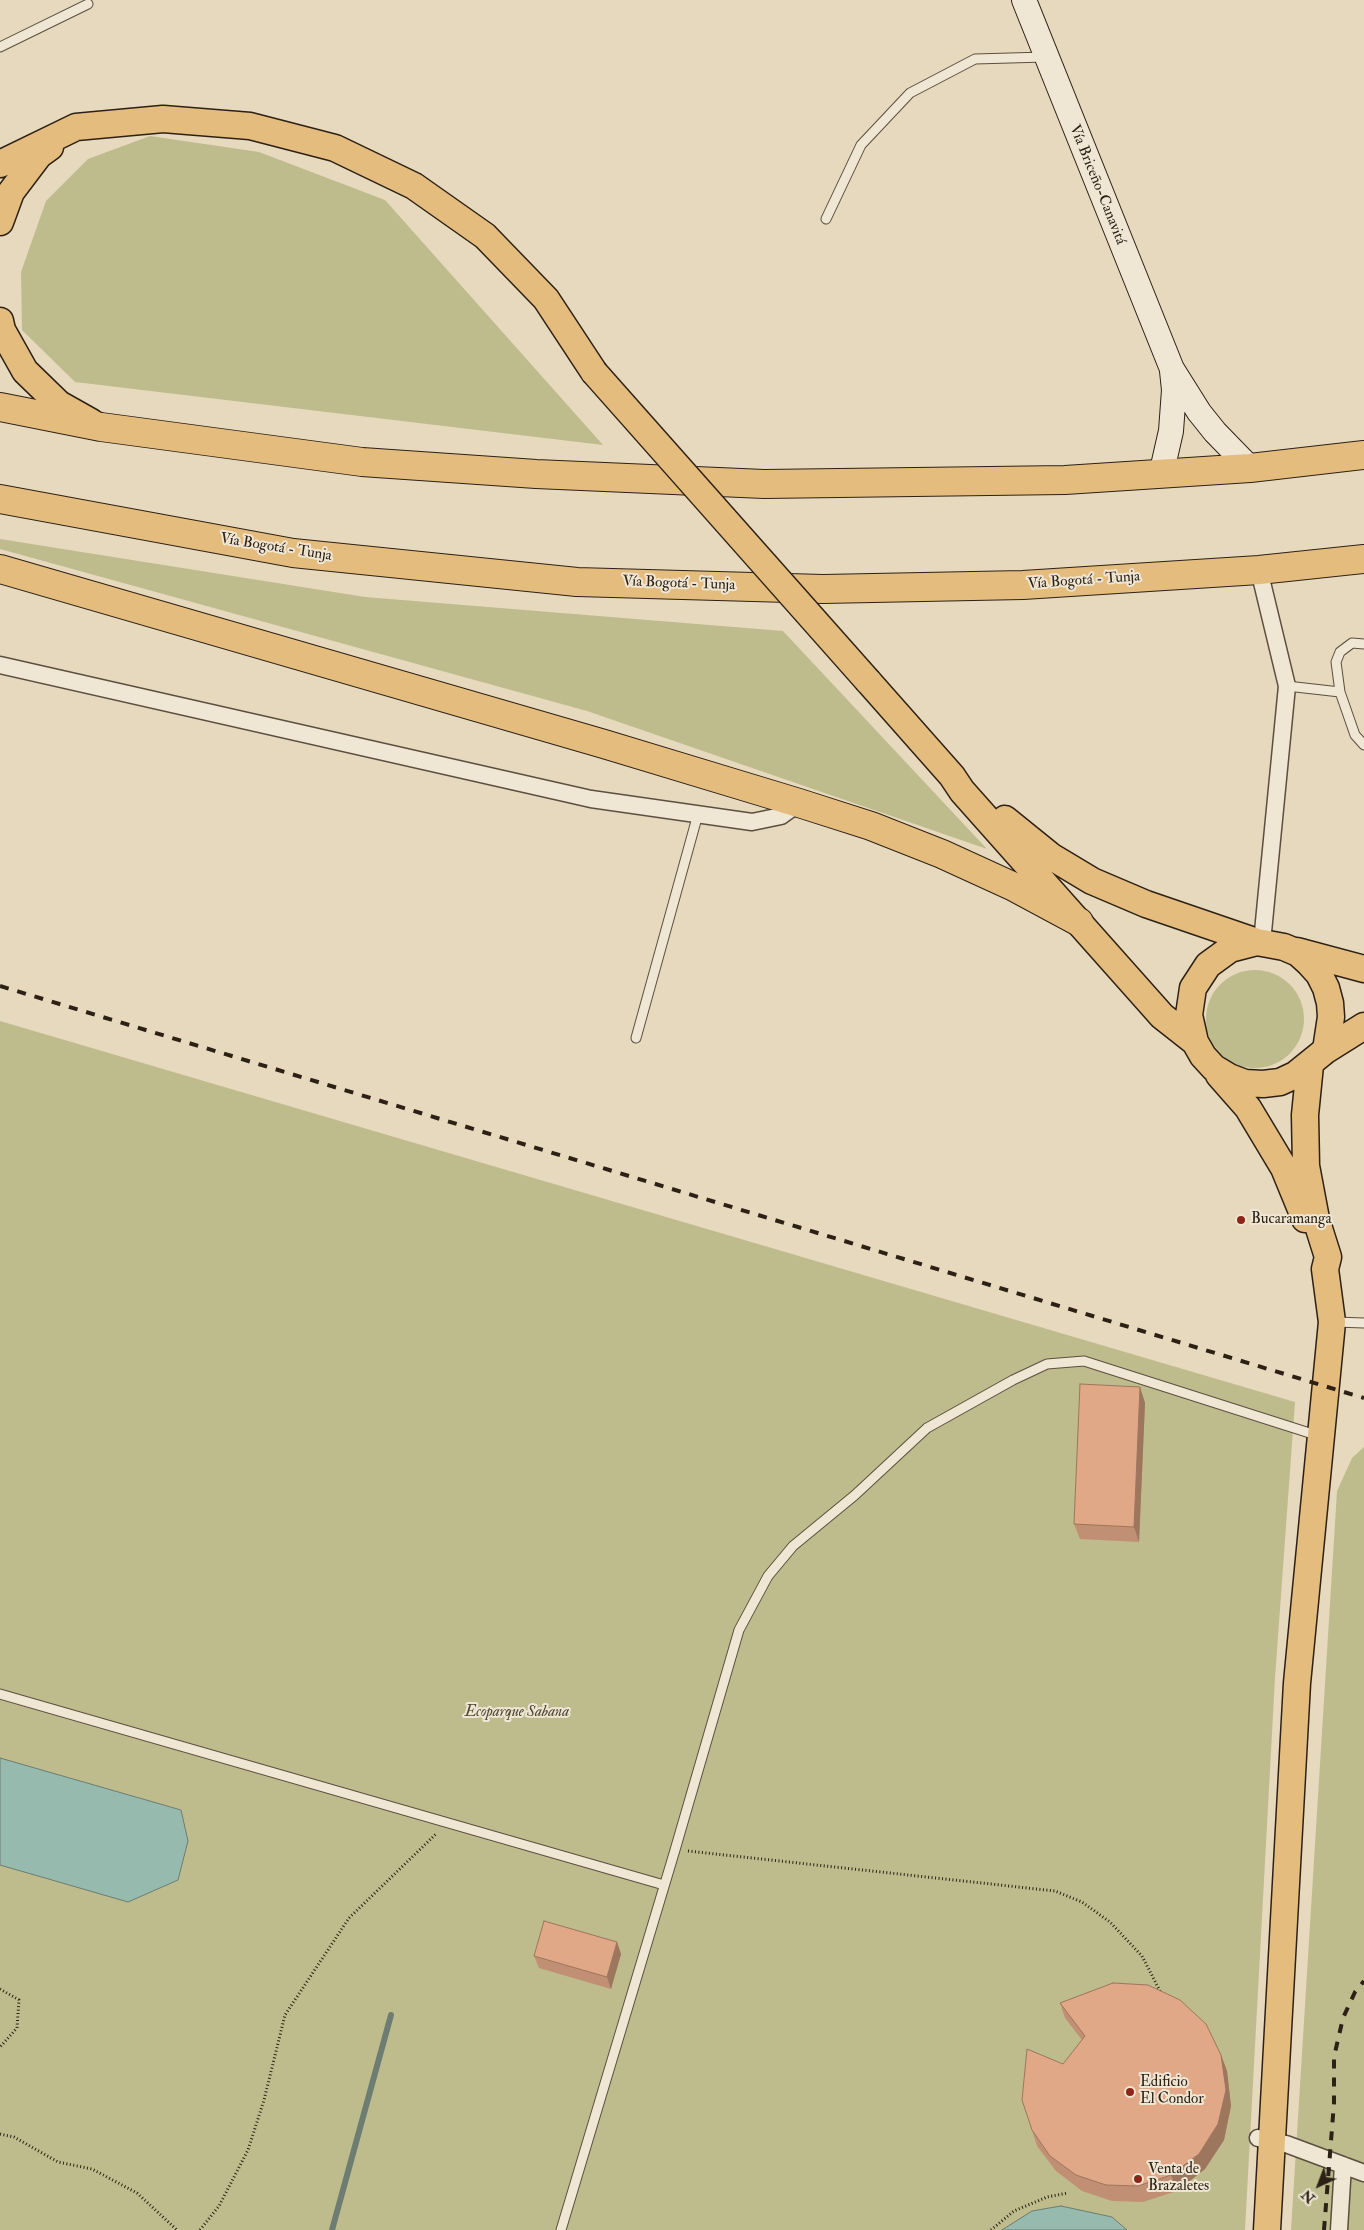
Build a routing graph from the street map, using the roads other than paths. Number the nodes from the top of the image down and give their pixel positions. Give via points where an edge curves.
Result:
1 (1024, 0) edge
2 (88, 4) dead end
3 (0, 47) edge
4 (1048, 57) junction
5 (76, 128) junction
6 (0, 164) edge
7 (826, 219) dead end
8 (0, 222) edge
9 (0, 321) edge
10 (1172, 369) junction
11 (0, 407) edge
12 (100, 427) junction
13 (1364, 455) edge
14 (1250, 468) junction
15 (1161, 475) junction
16 (0, 499) edge
17 (1364, 559) edge
18 (0, 569) edge
19 (1260, 570) junction
20 (1364, 644) edge
21 (0, 665) edge
22 (1287, 686) junction
23 (1340, 692) junction
24 (1364, 745) edge
25 (952, 776) junction
26 (798, 803) junction
27 (698, 814) junction
28 (1079, 922) junction
29 (1268, 944) junction
30 (1364, 970) edge
31 (1364, 1026) edge
32 (636, 1038) dead end
33 (1195, 1042) junction
34 (1318, 1058) junction
35 (1214, 1068) junction
36 (1325, 1269) junction
37 (1332, 1322) junction
38 (1364, 1323) edge
39 (1319, 1436) junction
40 (0, 1694) edge
41 (664, 1884) junction
42 (1258, 2138) dead end
43 (1343, 2165) junction
44 (1364, 2173) edge
45 (561, 2230) edge
46 (1268, 2230) edge
47 (1339, 2230) edge

1 - 4 main road, Vía Briceño-Canavitá
2 - 3 lane
4 - 7 lane via 975,59 910,94 861,145
4 - 10 main road, Vía Briceño-Canavitá
5 - 6 main road
5 - 8 main road via 39,155 11,192
5 - 25 main road, bridge via 163,119 250,126 335,148 414,186 485,236 546,299 594,372
9 - 12 main road via 25,371 59,404
10 - 14 main road via 1210,425
10 - 15 main road via 1171,431
11 - 12 highway
12 - 15 highway via 362,462 563,476 764,484 1065,480
13 - 14 highway
14 - 15 highway
16 - 19 highway, Vía Bogotá - Tunja via 293,553 577,582 824,588 1003,586
17 - 19 highway, Vía Bogotá - Tunja
18 - 26 highway
19 - 22 street
20 - 23 lane via 1352,643 1340,652 1336,662
21 - 27 street via 591,799
22 - 23 lane
22 - 29 street
23 - 24 lane via 1354,735
25 - 28 main road
25 - 29 main road via 972,782 1008,823 1052,857 1092,881 1146,904
26 - 27 street via 781,816 758,821
26 - 28 highway via 871,826 942,854
27 - 32 lane
28 - 33 main road via 1162,1016
29 - 30 main road
29 - 33 main road via 1230,949 1208,965 1193,988 1189,1015
29 - 34 main road via 1298,953 1319,974 1326,988 1331,1017
31 - 34 main road
33 - 35 main road
34 - 35 main road via 1280,1082 1262,1084 1245,1083
34 - 36 main road via 1304,1116 1306,1166 1316,1219 1328,1257
35 - 36 main road via 1248,1108 1284,1168 1306,1223 1316,1259
36 - 37 main road
37 - 38 lane
37 - 39 main road
39 - 41 lane via 1084,1361 1047,1364 927,1428 793,1546 768,1576 739,1630
39 - 46 main road via 1296,1683
40 - 41 lane
41 - 45 lane
42 - 43 street via 1286,2144
43 - 44 street
43 - 47 street

